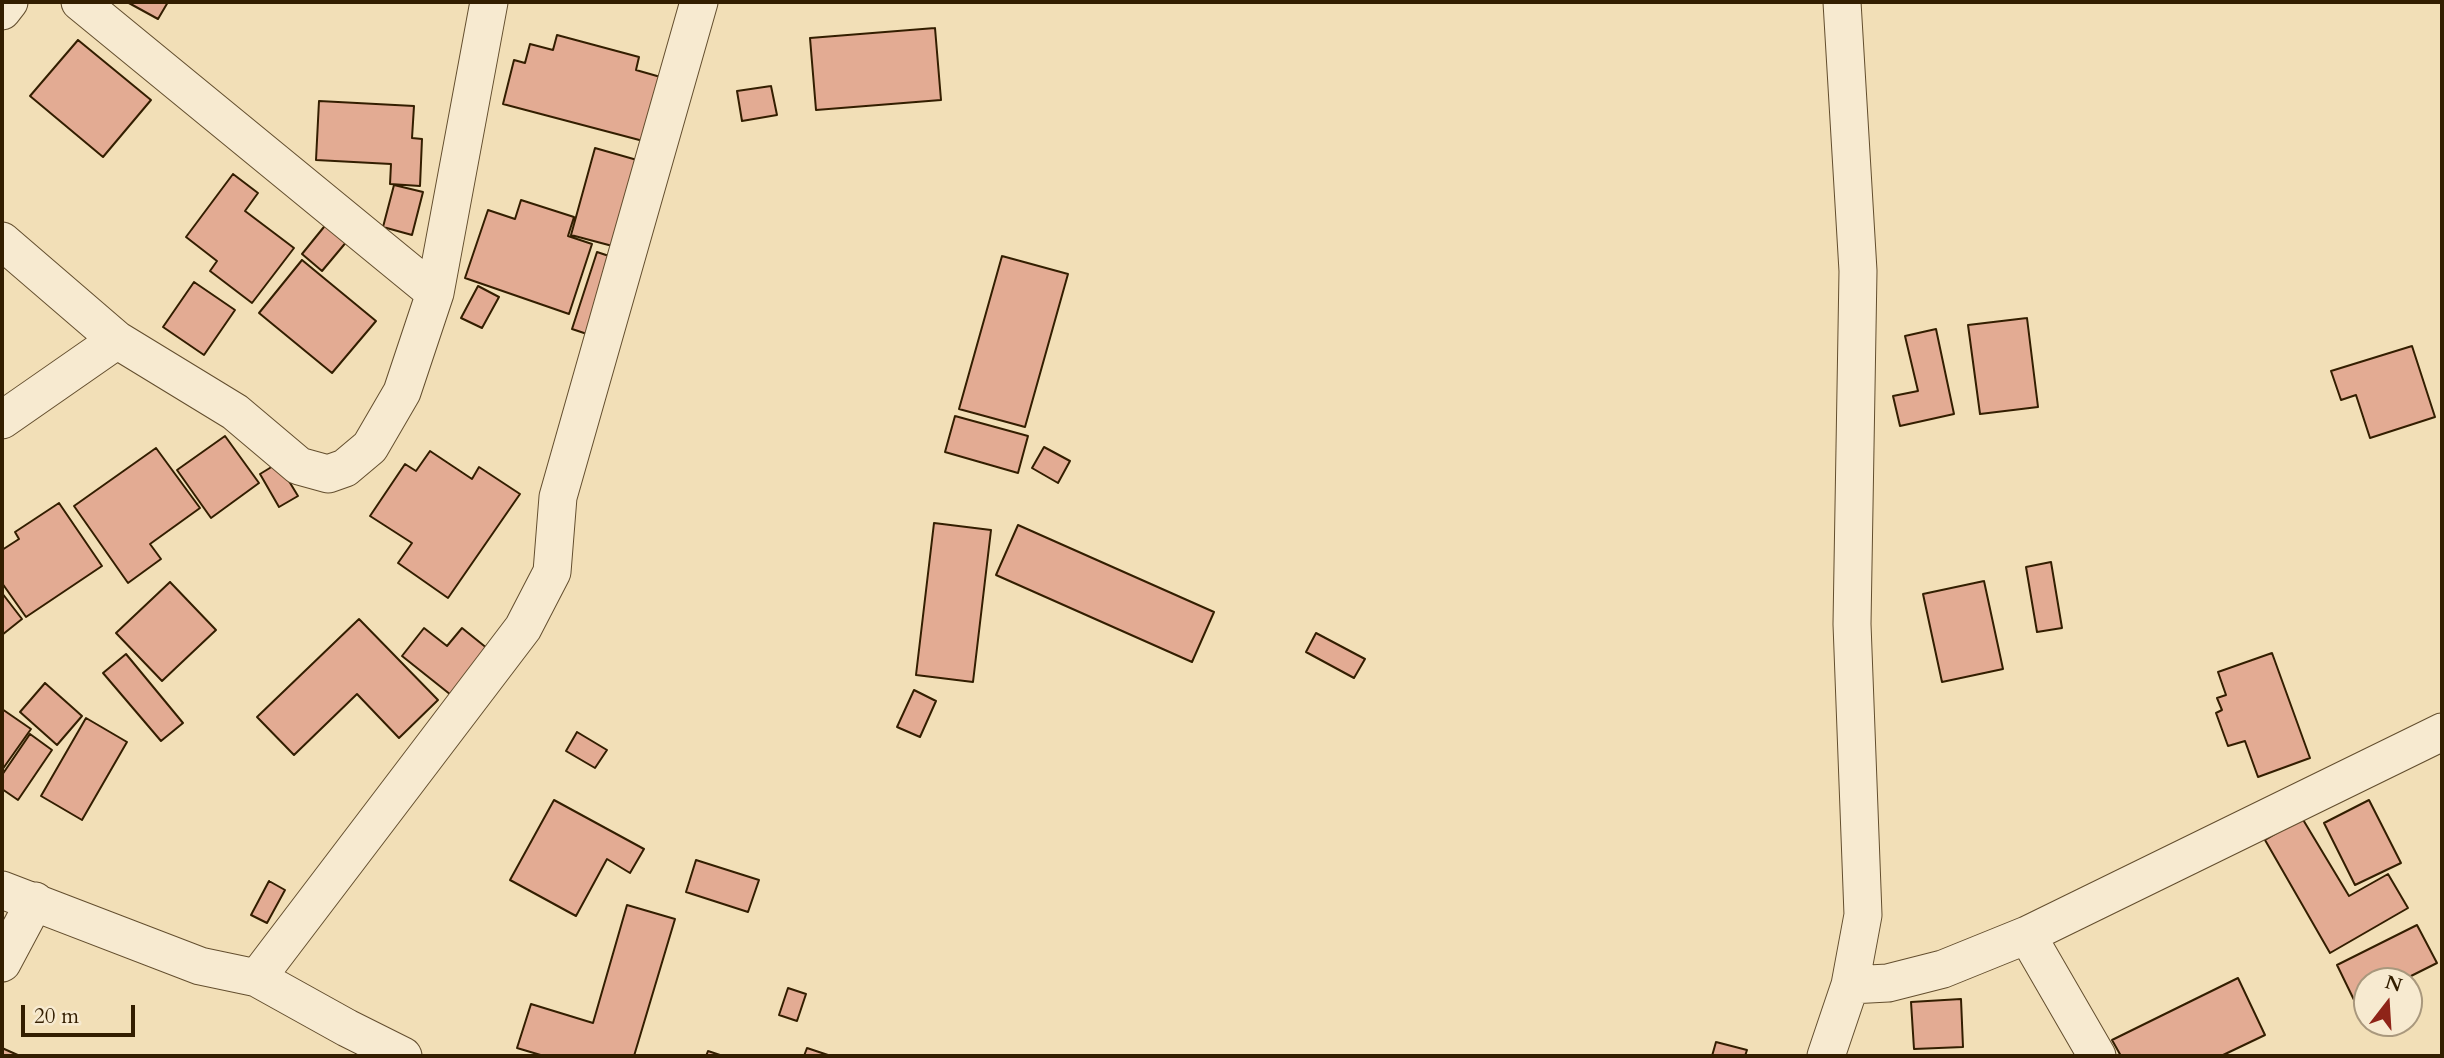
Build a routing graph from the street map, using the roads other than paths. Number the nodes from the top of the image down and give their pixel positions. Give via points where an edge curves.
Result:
1 (9, 2) edge
2 (80, 2) edge
3 (489, 2) edge
4 (699, 2) edge
5 (1842, 2) edge
6 (2, 11) edge
7 (2, 241) edge
8 (435, 293) junction
9 (117, 340) junction
10 (2, 420) edge
11 (2442, 732) edge
12 (18, 896) edge
13 (2027, 935) junction
14 (2, 963) edge
15 (257, 978) junction
16 (1850, 985) junction
17 (403, 1056) edge
18 (1826, 1056) edge
19 (2097, 1056) edge

1 - 6 street
2 - 8 street
3 - 8 street
4 - 15 street via 558,497 552,572 523,628
5 - 16 street via 1858,271 1852,624 1863,915
7 - 9 street
8 - 9 street via 402,392 370,447 345,468 328,474 299,466 235,412
9 - 10 street
11 - 13 street
12 - 14 street
12 - 15 street via 200,966
13 - 16 street via 1943,969 1888,983
13 - 19 street
15 - 17 street
16 - 18 street

